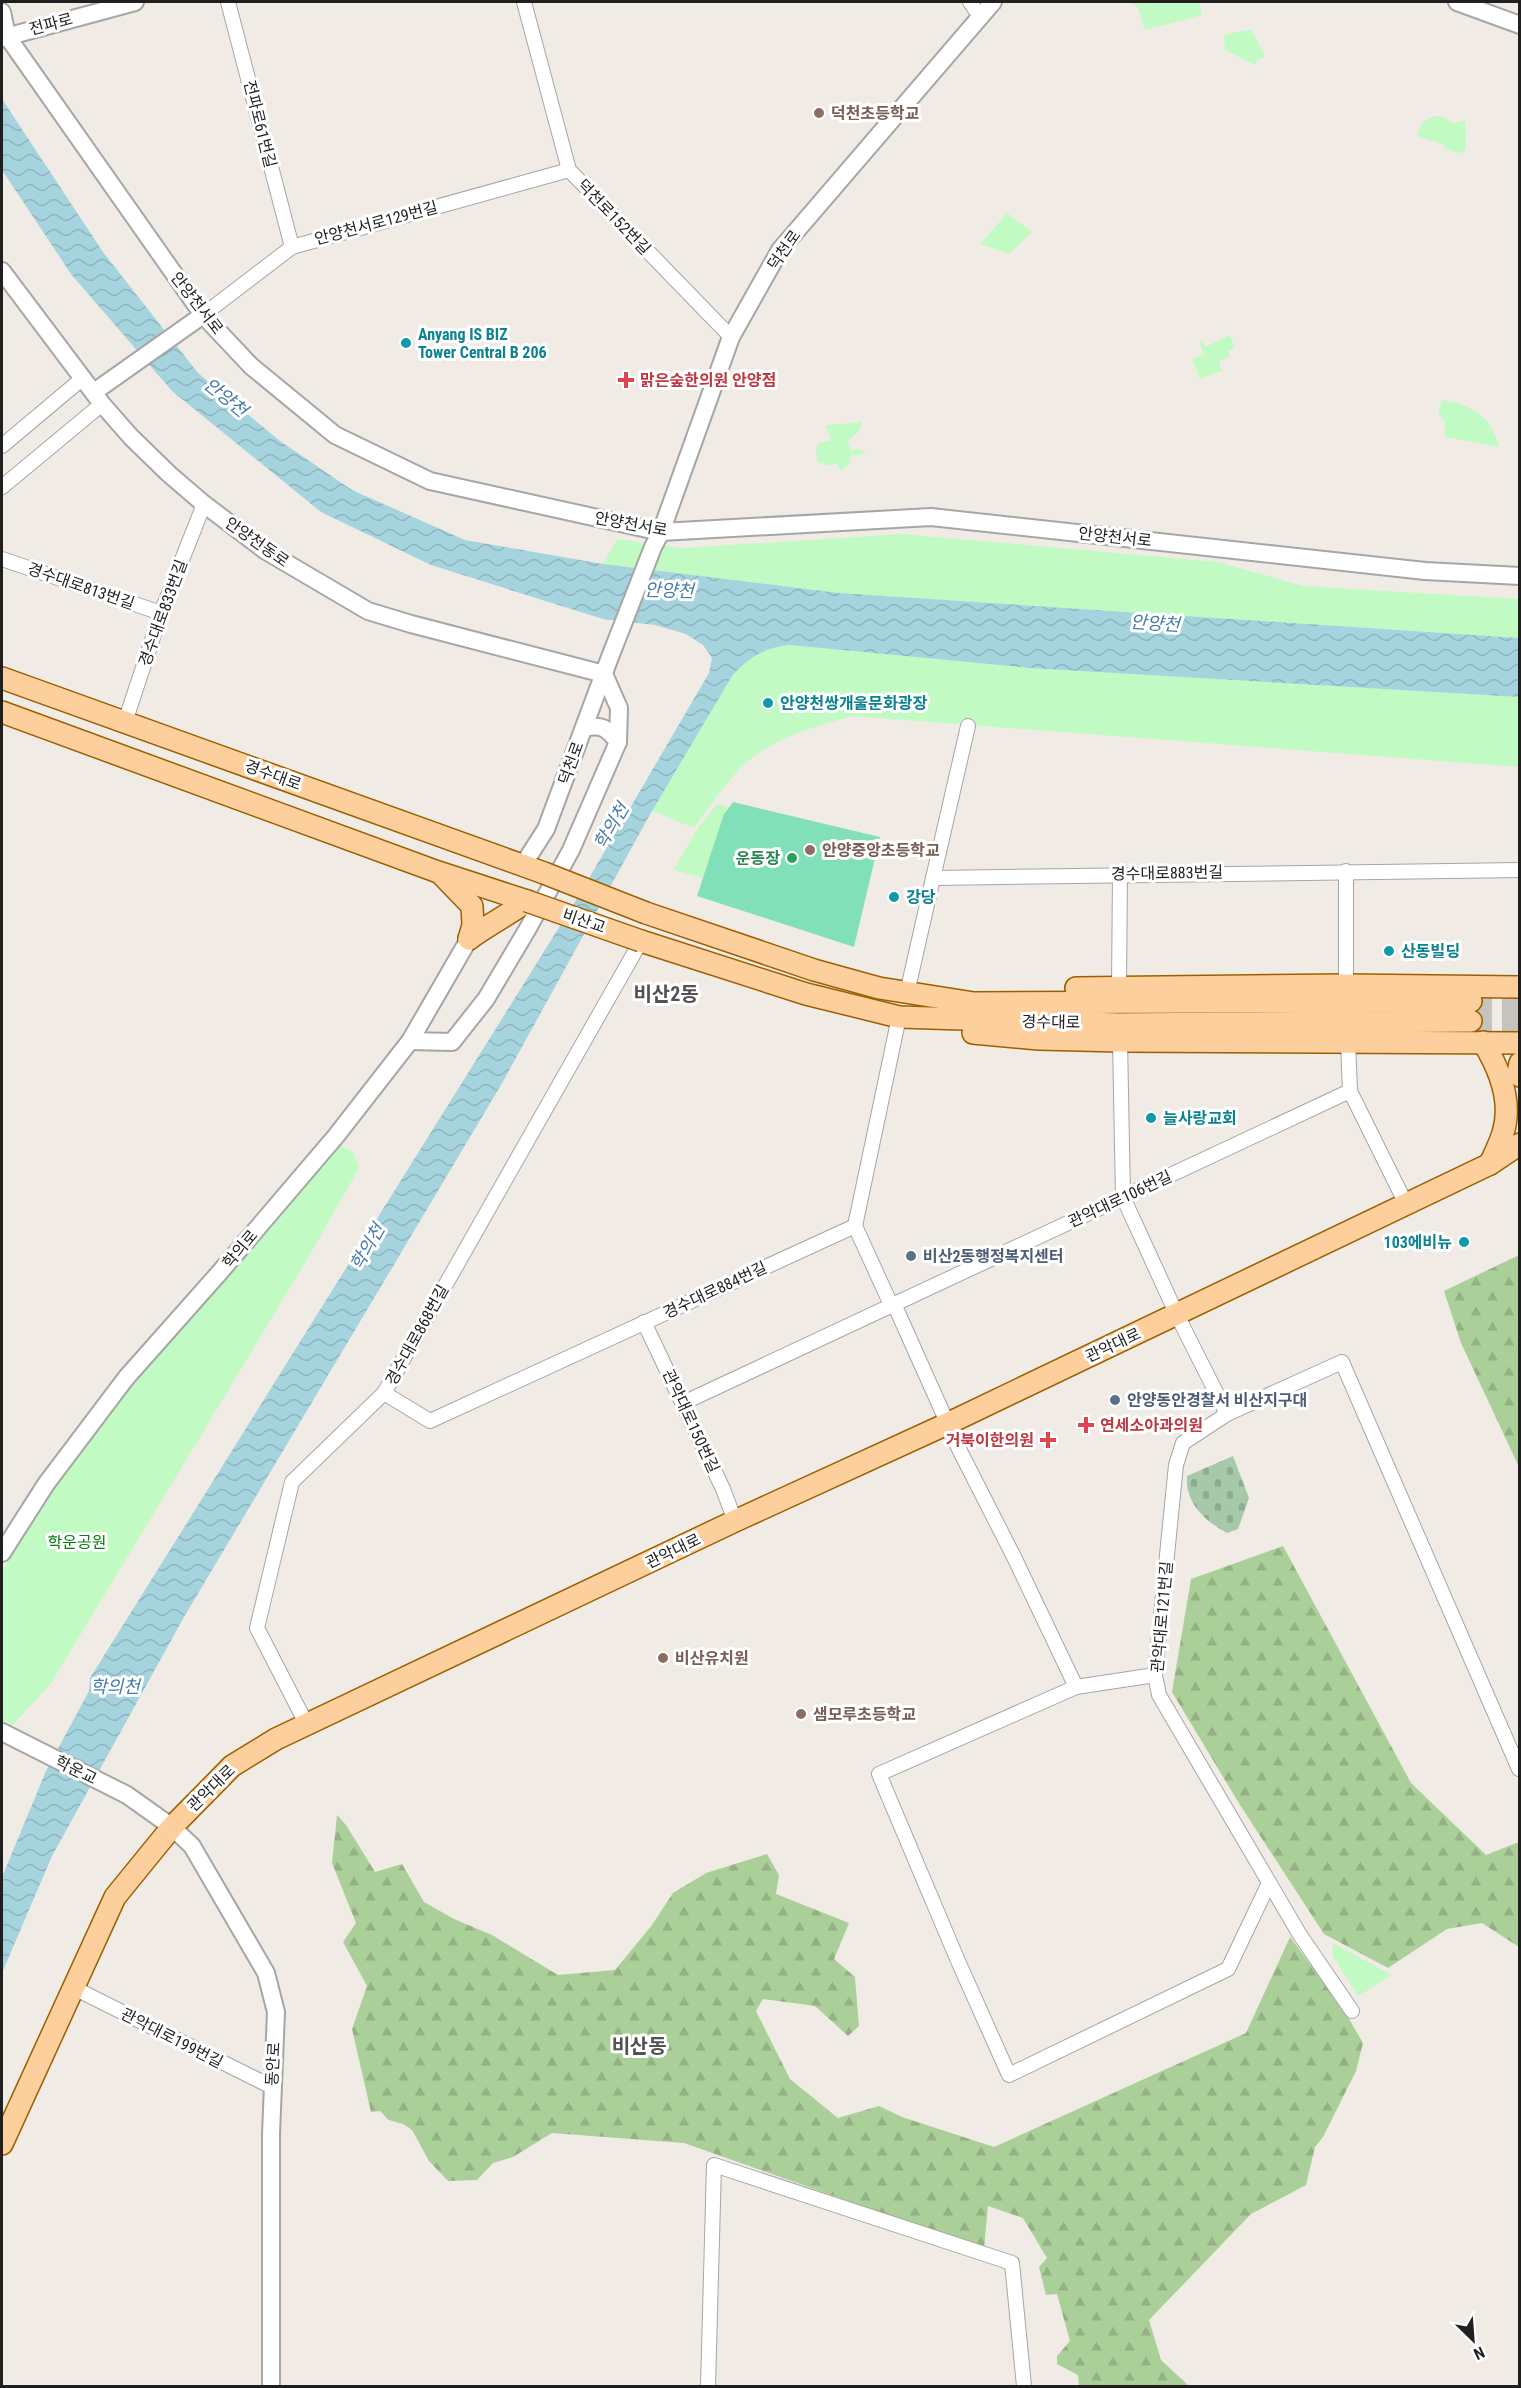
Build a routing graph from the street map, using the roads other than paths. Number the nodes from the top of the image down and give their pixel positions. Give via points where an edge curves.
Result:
1 (135, 2) edge
2 (228, 2) edge
3 (524, 2) edge
4 (970, 2) edge
5 (993, 2) edge
6 (1456, 2) edge
7 (2, 12) edge
8 (981, 18) junction
9 (1520, 25) edge
10 (4, 37) edge
11 (569, 170) junction
12 (292, 246) junction
13 (2, 271) edge
14 (203, 315) junction
15 (731, 337) junction
16 (83, 378) junction
17 (98, 398) junction
18 (2, 446) edge
19 (2, 487) edge
20 (204, 504) junction
21 (657, 540) junction
22 (2, 559) edge
23 (1520, 576) edge
24 (161, 613) junction
25 (604, 674) junction
26 (2, 678) edge
27 (2, 712) edge
28 (125, 722) junction
29 (968, 726) dead end
30 (584, 728) junction
31 (618, 742) junction
32 (523, 866) junction
33 (1520, 870) edge
34 (1346, 871) junction
35 (438, 872) junction
36 (544, 873) joint
37 (1120, 874) junction
38 (933, 878) junction
39 (527, 901) junction
40 (646, 913) joint
41 (469, 939) junction
42 (641, 941) junction
43 (1346, 985) junction
44 (1119, 987) junction
45 (1520, 987) edge
46 (907, 993) junction
47 (974, 1003) junction
48 (899, 1017) junction
49 (1520, 1036) edge
50 (410, 1041) junction
51 (1120, 1041) junction
52 (1348, 1041) junction
53 (1483, 1042) junction
54 (1520, 1043) edge
55 (1520, 1063) edge
56 (1520, 1077) edge
57 (1350, 1091) junction
58 (1520, 1144) edge
59 (1490, 1164) junction
60 (1123, 1197) junction
61 (1406, 1204) junction
62 (855, 1226) junction
63 (893, 1306) junction
64 (1177, 1314) junction
65 (644, 1322) junction
66 (384, 1393) junction
67 (683, 1403) junction
68 (1227, 1414) junction
69 (949, 1423) junction
70 (735, 1521) junction
71 (2, 1553) edge
72 (1155, 1675) junction
73 (1076, 1687) junction
74 (307, 1725) junction
75 (2, 1732) edge
76 (1519, 1769) edge
77 (127, 1795) joint
78 (172, 1827) junction
79 (1269, 1882) junction
80 (72, 1987) junction
81 (1352, 2011) dead end
82 (272, 2087) junction
83 (2, 2144) edge
84 (270, 2386) edge
85 (708, 2386) edge
86 (1023, 2386) edge

1 - 10 street, 전파로
2 - 12 street, 전파로61번길
3 - 11 street, 덕천로152번길
4 - 8 street
5 - 8 street, 덕천로
6 - 9 street
7 - 10 street, 안양천서로
8 - 15 street, 덕천로 via 780,250
10 - 14 street, 안양천서로
11 - 12 street, 안양천서로129번길
11 - 15 street, 덕천로152번길
12 - 14 street, 안양천서로129번길
13 - 16 street, 안양천동로
14 - 17 street
14 - 21 street, 안양천서로 via 251,366 335,435 430,481
15 - 21 street, 덕천로
16 - 17 street, 안양천동로
16 - 18 street
17 - 19 street
17 - 20 street, 안양천동로 via 131,437
20 - 24 street, 경수대로833번길
20 - 25 street, 안양천동로 via 266,551 368,611
21 - 23 street, 안양천서로 via 931,517 1425,571
21 - 25 street, 덕천로
22 - 24 street, 경수대로813번길
24 - 28 street, 경수대로833번길
25 - 30 street, 덕천로
25 - 31 street via 619,708
26 - 28 main road, 경수대로
27 - 35 main road, 경수대로
28 - 32 main road, 경수대로
29 - 38 street
30 - 31 street via 608,729
30 - 32 street, 덕천로 via 546,829
31 - 50 street via 571,850 486,999 452,1042
32 - 36 main road, 경수대로
33 - 34 street, 경수대로883번길
34 - 37 street, 경수대로883번길
34 - 43 street
35 - 39 main road, 경수대로
35 - 41 main road via 472,906
36 - 40 main road, 비산교, bridge
37 - 38 street, 경수대로883번길
37 - 44 street
38 - 46 street
39 - 41 main road
39 - 42 main road, 비산교, bridge
40 - 46 main road, 경수대로 via 814,970
41 - 50 street, 학의로
42 - 48 main road, 경수대로 via 806,994
42 - 66 street, 경수대로868번길
43 - 44 main road
43 - 45 main road
44 - 47 main road via 1070,989
46 - 47 main road, 경수대로
47 - 48 main road, 경수대로 via 1471,1011 1118,1023
48 - 51 main road via 959,1032
48 - 62 street
49 - 53 main road
50 - 71 street, 학의로 via 305,1172 126,1378 46,1484
51 - 52 main road
51 - 60 street
52 - 53 main road
52 - 57 street
53 - 54 main road
53 - 59 main road via 1495,1062 1506,1096 1504,1130
55 - 56 main road
57 - 60 street, 관악대로106번길
57 - 61 street
58 - 59 main road, 관악대로
59 - 61 main road, 관악대로
60 - 63 street, 관악대로106번길
60 - 64 street
61 - 64 main road, 관악대로
62 - 63 street
62 - 65 street, 경수대로884번길
63 - 67 street, 관악대로106번길
63 - 69 street
64 - 68 street
64 - 69 main road, 관악대로
65 - 66 street, 경수대로884번길 via 430,1421
65 - 67 street, 관악대로150번길
66 - 74 street, 경수대로868번길 via 292,1482 257,1628
67 - 70 street, 관악대로150번길
68 - 72 street, 관악대로121번길 via 1183,1443 1176,1465
68 - 76 street, 관악대로121번길 via 1342,1362
69 - 70 main road, 관악대로
69 - 73 street
70 - 74 main road, 관악대로
72 - 73 street
72 - 79 street, 관악대로121번길 via 1159,1695
73 - 79 street via 879,1774 1010,2075 1228,1969
74 - 78 main road, 관악대로 via 232,1766
75 - 77 street, 학운교
77 - 78 street, 동안로
78 - 80 main road, 관악대로 via 115,1897
78 - 82 street, 동안로 via 192,1846 266,1973 276,2012
79 - 81 street, 관악대로121번길
80 - 82 street, 관악대로199번길
80 - 83 main road, 관악대로
82 - 84 street, 동안로
85 - 86 street via 714,2165 1012,2263

